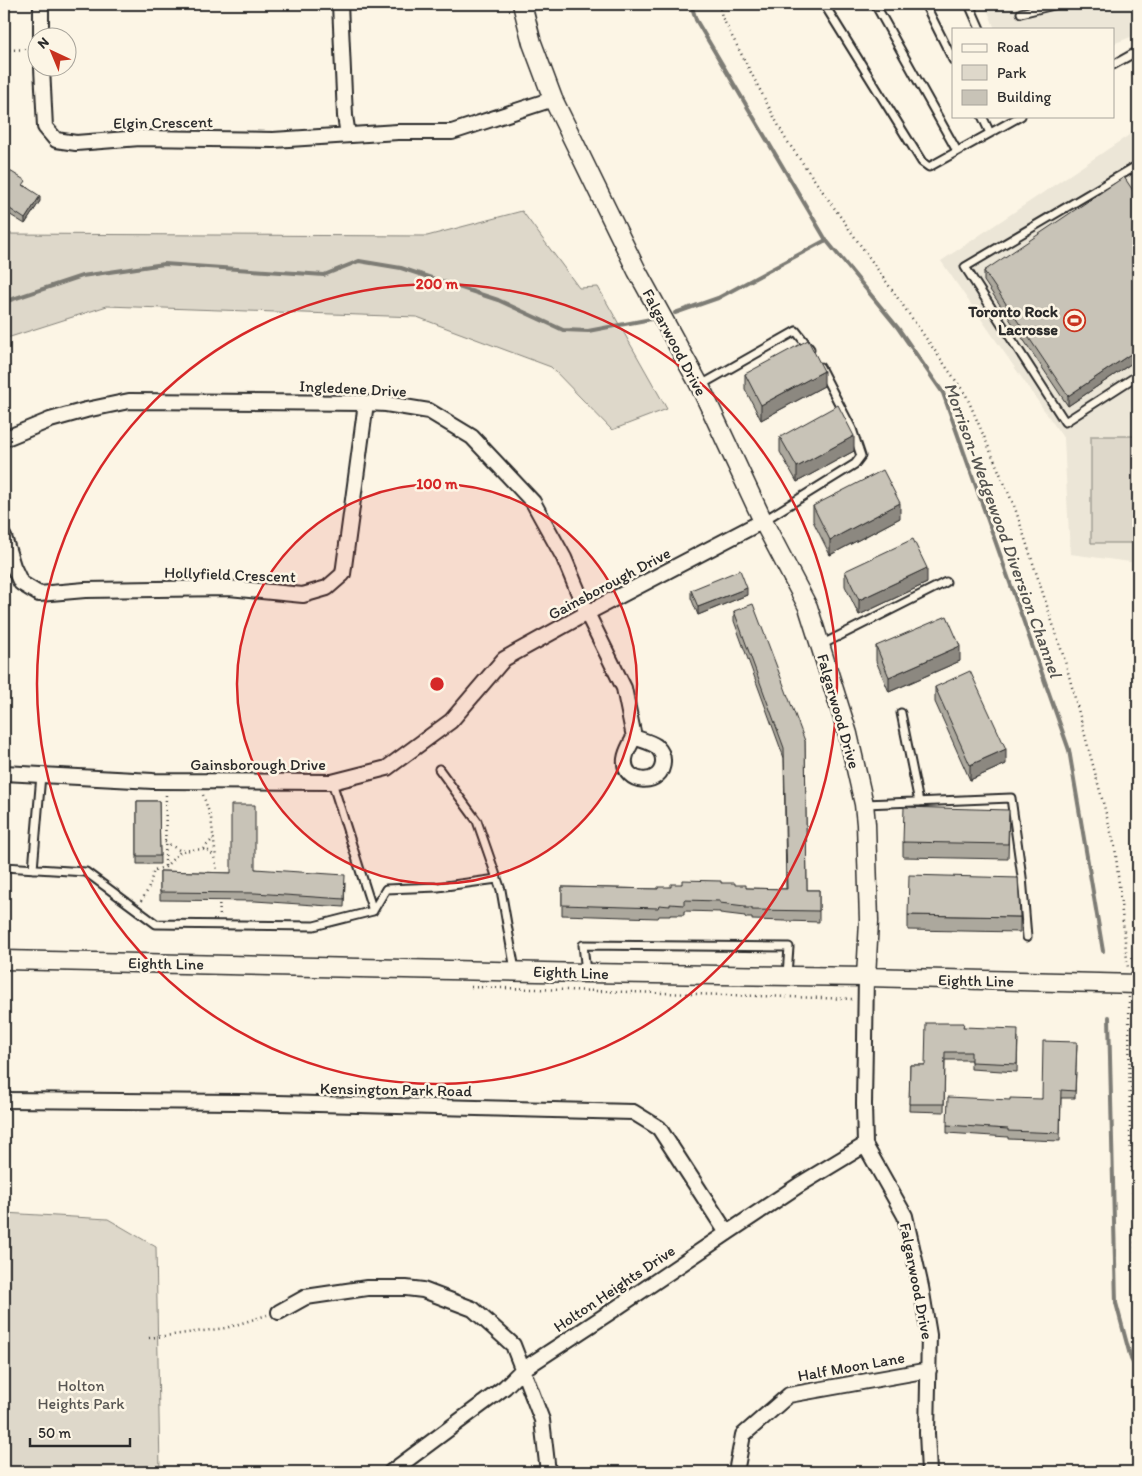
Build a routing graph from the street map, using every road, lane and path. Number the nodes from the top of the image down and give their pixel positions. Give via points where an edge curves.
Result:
1 (41, 4) edge
2 (340, 4) edge
3 (522, 4) edge
4 (719, 4) edge
5 (824, 4) edge
6 (875, 4) edge
7 (925, 4) edge
8 (969, 4) edge
9 (1058, 4) edge
10 (1021, 12) dead end
11 (41, 28) edge
12 (980, 28) edge
13 (28, 49) edge
14 (4, 50) edge
15 (1138, 51) edge
16 (952, 58) edge
17 (1114, 64) edge
18 (42, 78) edge
19 (553, 99) junction
20 (983, 118) edge
21 (1016, 118) edge
22 (990, 133) junction
23 (348, 135) junction
24 (957, 152) junction
25 (1138, 165) edge
26 (1138, 375) edge
27 (700, 386) junction
28 (366, 403) junction
29 (4, 439) edge
30 (763, 521) junction
31 (4, 537) edge
32 (946, 582) dead end
33 (587, 613) junction
34 (821, 645) junction
35 (901, 713) dead end
36 (634, 737) dead end
37 (439, 769) dead end
38 (4, 773) edge
39 (41, 776) junction
40 (166, 781) junction
41 (198, 781) junction
42 (332, 782) junction
43 (919, 802) junction
44 (864, 804) junction
45 (214, 838) junction
46 (165, 842) junction
47 (203, 850) junction
48 (181, 851) junction
49 (216, 859) junction
50 (4, 867) edge
51 (165, 867) junction
52 (33, 869) junction
53 (217, 878) edge
54 (497, 879) junction
55 (218, 897) edge
56 (137, 909) junction
57 (373, 911) junction
58 (220, 924) junction
59 (1027, 937) dead end
60 (4, 960) edge
61 (515, 970) junction
62 (586, 973) junction
63 (787, 976) junction
64 (866, 977) junction
65 (1134, 984) edge
66 (4, 1100) edge
67 (865, 1144) junction
68 (727, 1233) junction
69 (1138, 1290) edge
70 (279, 1312) joint
71 (149, 1338) dead end
72 (522, 1370) junction
73 (929, 1370) junction
74 (391, 1472) edge
75 (548, 1472) edge
76 (736, 1472) edge
77 (929, 1472) edge

1 - 11 street
2 - 23 street
3 - 19 street, Falgarwood Drive via 532,43
4 - 65 path via 722,17 785,138 966,395 1015,508 1065,661 1115,847
5 - 24 lane via 922,162 929,167
6 - 24 lane
7 - 16 lane
8 - 12 lane
9 - 10 lane
13 - 14 path
15 - 17 lane
18 - 23 street, Elgin Crescent via 44,127 56,140 76,144 140,138 273,140
19 - 23 street, Elgin Crescent via 452,132
19 - 27 street, Falgarwood Drive via 637,271
20 - 22 lane
21 - 22 lane
22 - 24 lane
25 - 26 lane via 965,267 1065,422
27 - 30 street, Falgarwood Drive
27 - 30 lane via 796,331 811,350 852,429 861,456 855,464
28 - 29 street, Ingledene Drive via 129,402 50,420
28 - 31 street, Hollyfield Crescent via 343,574 327,588 303,595 229,588 85,590 39,594 21,584
28 - 33 street, Ingledene Drive via 429,411 472,437 533,502 564,558
30 - 33 street, Gainsborough Drive
30 - 34 street, Falgarwood Drive via 808,607
32 - 34 lane
33 - 36 street, Ingledene Drive via 624,688
33 - 42 street, Gainsborough Drive via 504,659 451,721 387,768
34 - 44 street, Falgarwood Drive via 848,734
35 - 43 lane
37 - 54 lane via 477,821
38 - 39 street, Gainsborough Drive
39 - 40 street, Gainsborough Drive
39 - 52 lane
40 - 41 street, Gainsborough Drive
40 - 46 path
41 - 42 street, Gainsborough Drive
41 - 45 path via 211,818
42 - 57 lane
43 - 44 lane
43 - 59 lane via 1011,798
44 - 64 street, Falgarwood Drive via 869,921
45 - 47 path
45 - 49 path
46 - 48 path
46 - 51 path
47 - 48 path
47 - 49 path via 212,853
48 - 51 path
49 - 53 path
50 - 52 lane
51 - 56 path via 154,870
52 - 56 lane via 86,872
54 - 57 lane via 438,887 386,889
54 - 61 lane
55 - 58 path
56 - 58 lane via 156,924
57 - 58 lane via 314,926
60 - 61 street, Eighth Line
61 - 62 street, Eighth Line
62 - 63 street, Eighth Line
62 - 63 lane via 583,945 789,947
63 - 64 street, Eighth Line
64 - 65 street, Eighth Line
64 - 67 street, Falgarwood Drive
65 - 69 path via 1130,1134
66 - 68 street, Kensington Park Road via 633,1112 659,1128
67 - 68 street, Holton Heights Drive
67 - 73 street, Falgarwood Drive via 905,1216 930,1335
68 - 72 street, Holton Heights Drive
70 - 71 path via 226,1328
70 - 72 street via 306,1297 367,1288 423,1290 473,1309 513,1345
72 - 74 street, Holton Heights Drive
72 - 75 street via 542,1420
73 - 76 street, Half Moon Lane via 789,1395 743,1435
73 - 77 street, Falgarwood Drive

